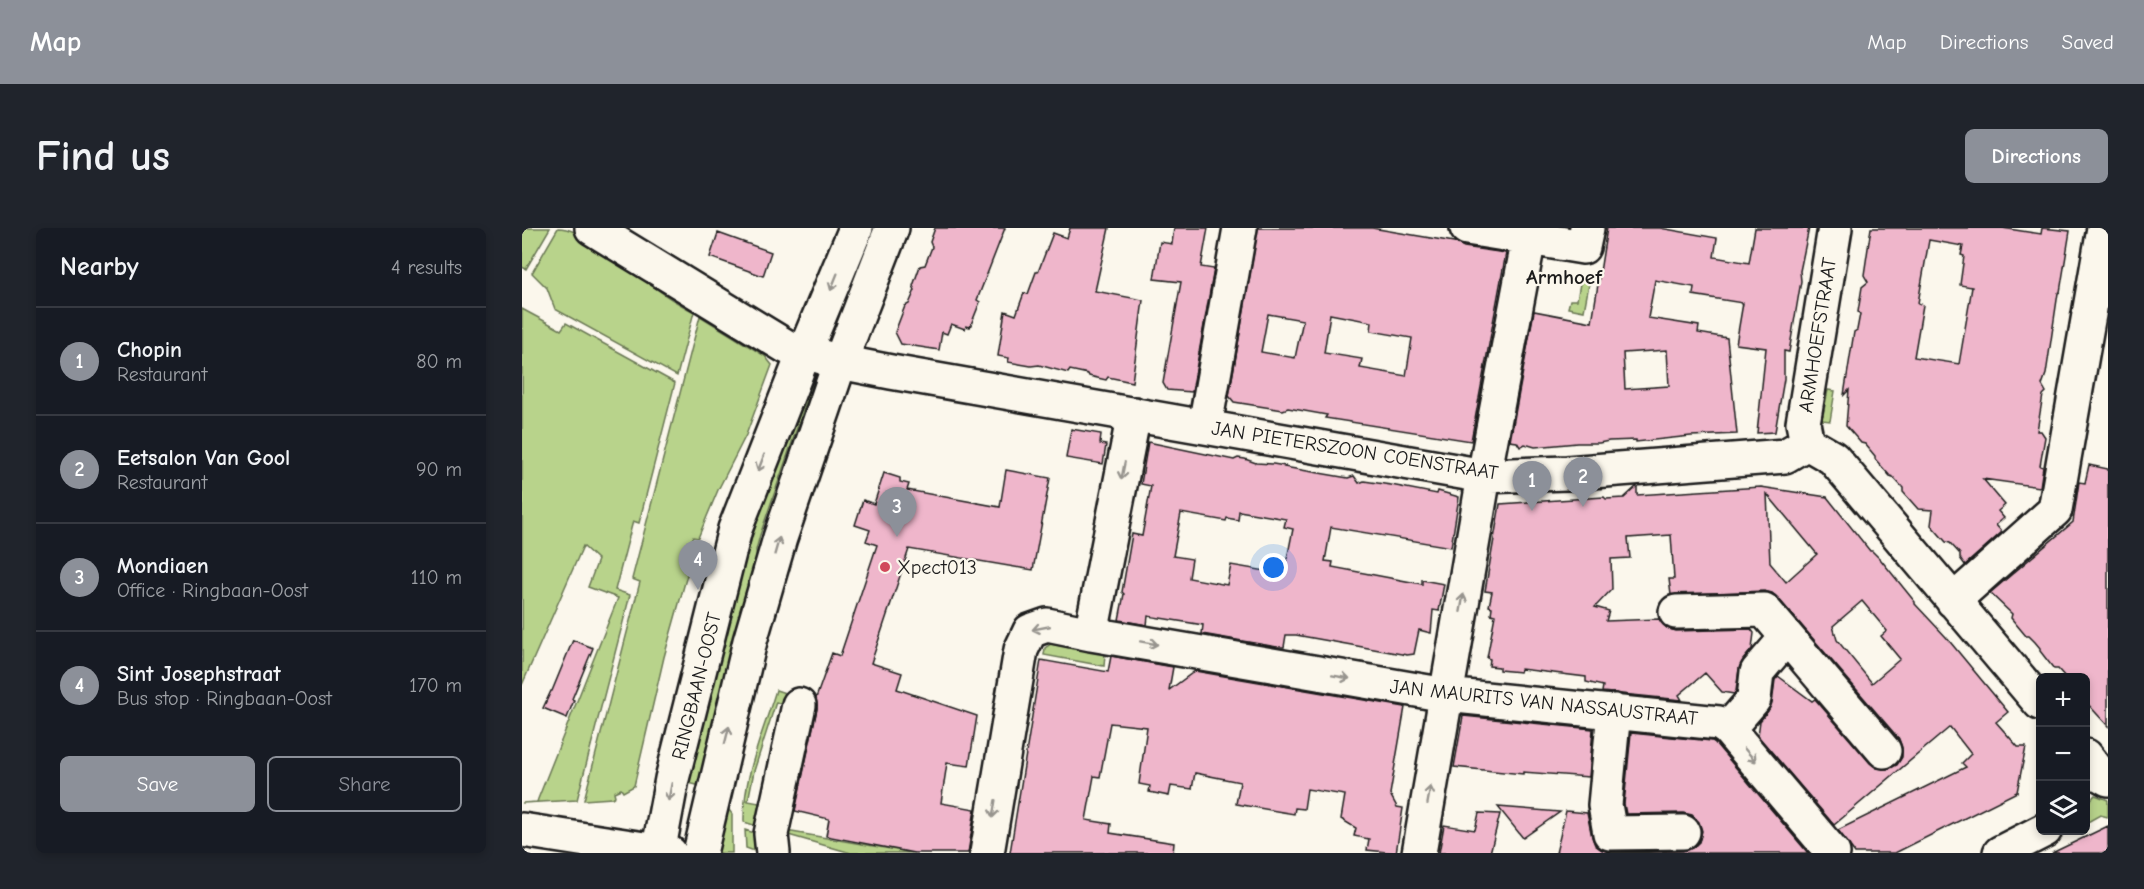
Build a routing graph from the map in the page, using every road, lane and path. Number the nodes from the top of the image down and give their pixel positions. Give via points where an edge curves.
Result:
1 (592, 228) edge
2 (856, 228) edge
3 (892, 228) edge
4 (1240, 228) edge
5 (1467, 228) edge
6 (1587, 228) edge
7 (1835, 228) edge
8 (2104, 228) edge
9 (1529, 238) junction
10 (804, 353) junction
11 (840, 362) junction
12 (1134, 414) junction
13 (1205, 426) junction
14 (1807, 442) junction
15 (1484, 476) junction
16 (1953, 601) junction
17 (1676, 612) dead end
18 (1091, 634) junction
19 (1787, 637) junction
20 (1446, 695) junction
21 (2036, 698) edge
22 (799, 705) dead end
23 (1614, 711) junction
24 (1728, 729) junction
25 (1884, 751) dead end
26 (522, 830) edge
27 (1683, 832) dead end
28 (2037, 835) edge
29 (596, 848) edge
30 (662, 852) edge
31 (700, 853) edge
32 (773, 853) edge
33 (987, 853) edge
34 (1419, 853) edge
35 (1833, 853) edge
36 (2000, 853) edge

1 - 10 street via 787,347
2 -> 10 street, RINGBAAN-OOST
3 - 11 street
4 - 13 street
5 - 9 street
6 - 9 street via 1583,247
7 - 14 street, ARMHOEFSTRAAT via 1803,423
8 - 16 street via 2055,510
9 - 15 street
10 - 11 street
10 -> 30 street, RINGBAAN-OOST via 735,529 672,779
11 - 12 street, JAN PIETERSZOON COENSTRAAT
31 -> 11 street via 776,549
12 - 13 street, JAN PIETERSZOON COENSTRAAT
12 -> 18 street
13 - 15 street, JAN PIETERSZOON COENSTRAAT
14 - 15 street, JAN PIETERSZOON COENSTRAAT via 1785,456
14 - 16 street via 1833,458
20 -> 15 street
16 - 21 street
17 - 19 street via 1764,610
18 -> 20 street, JAN MAURITS VAN NASSAUSTRAAT
18 -> 33 street, JAN MAURITS VAN NASSAUSTRAAT via 1047,625 1030,631 1021,650
19 - 24 street via 1756,672 1754,699
19 - 25 street
20 - 23 street, JAN MAURITS VAN NASSAUSTRAAT
34 -> 20 street
22 - 32 street via 771,834
23 - 24 street, JAN MAURITS VAN NASSAUSTRAAT via 1708,720
23 - 27 street via 1605,805 1610,833
24 -> 35 street
26 - 29 street
28 - 36 street
29 - 30 street

